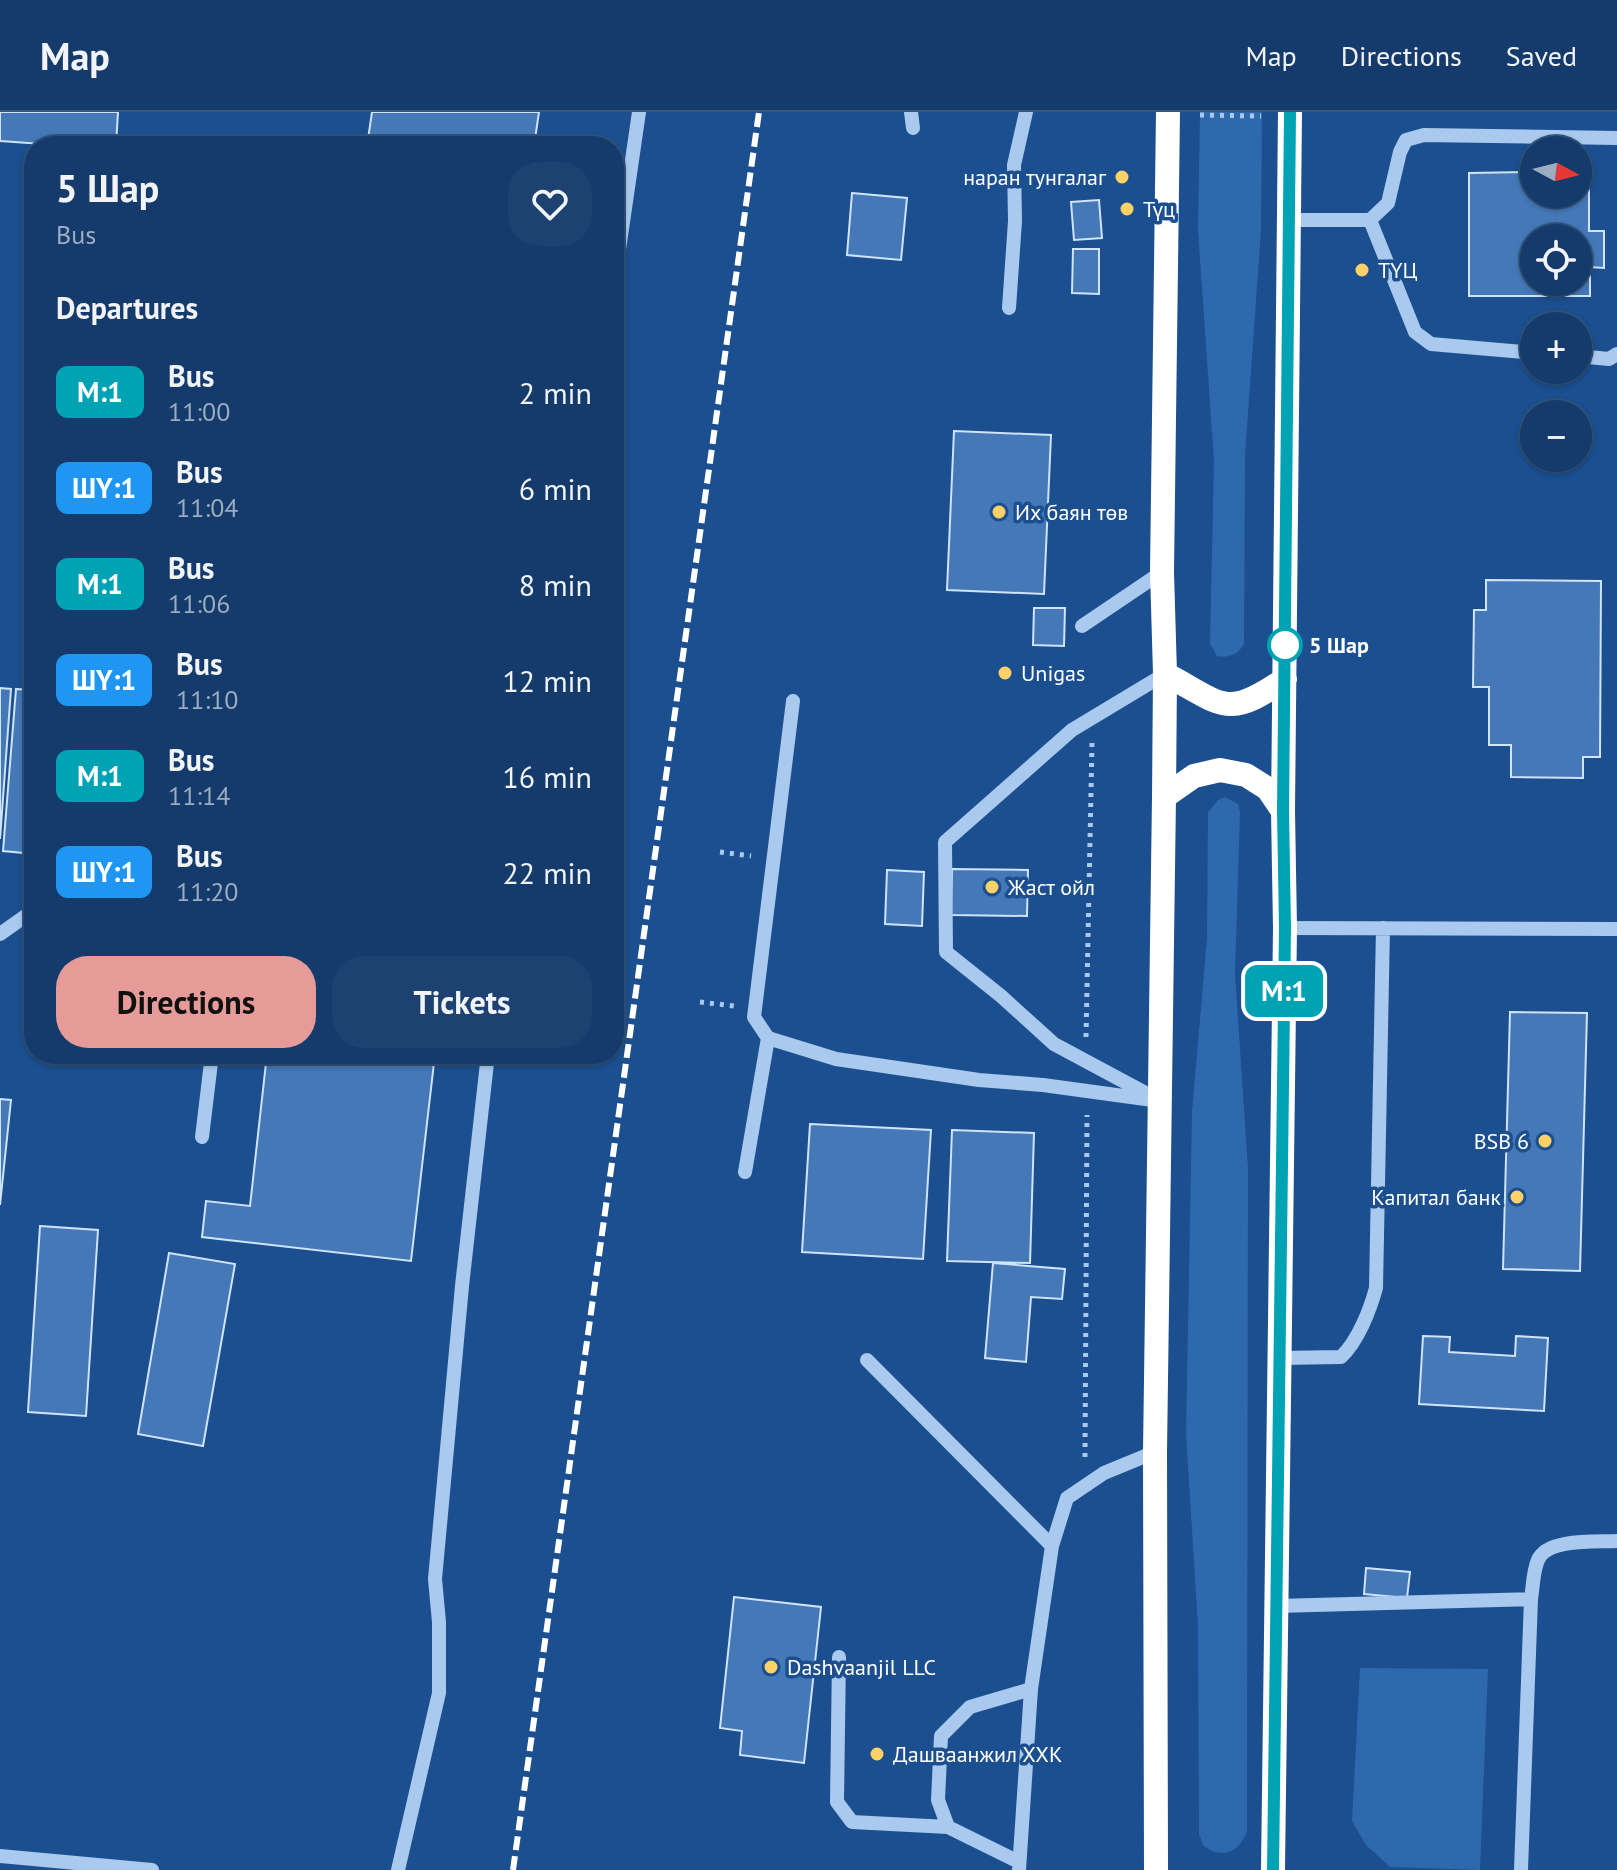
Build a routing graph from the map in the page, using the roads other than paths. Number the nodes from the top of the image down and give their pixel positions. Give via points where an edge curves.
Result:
1 (639, 112) edge
2 (911, 112) edge
3 (1026, 112) edge
4 (1168, 112) edge
5 (1290, 112) edge
6 (913, 128) dead end
7 (1617, 138) edge
8 (624, 215) edge
9 (1289, 220) junction
10 (1370, 220) junction
11 (1009, 308) dead end
12 (1520, 352) edge
13 (1617, 354) edge
14 (1592, 357) edge
15 (1162, 572) junction
16 (1082, 626) dead end
17 (1165, 674) junction
18 (1285, 679) junction
19 (793, 701) dead end
20 (1164, 797) junction
21 (1283, 811) junction
22 (24, 917) edge
23 (1285, 928) junction
24 (1383, 928) junction
25 (1617, 929) edge
26 (0, 934) edge
27 (768, 1038) junction
28 (211, 1064) edge
29 (487, 1064) edge
30 (1160, 1101) junction
31 (202, 1137) dead end
32 (745, 1172) dead end
33 (1279, 1358) junction
34 (867, 1360) dead end
35 (1155, 1452) junction
36 (1617, 1541) edge
37 (1052, 1546) junction
38 (1531, 1599) junction
39 (1277, 1606) junction
40 (839, 1657) dead end
41 (1031, 1689) junction
42 (948, 1827) junction
43 (0, 1856) edge
44 (1019, 1866) edge
45 (152, 1870) edge
46 (398, 1870) edge
47 (1156, 1870) edge
48 (1273, 1870) edge
49 (1521, 1870) edge

1 - 8 street
2 - 6 street
3 - 11 street via 1014,165
4 - 15 highway
5 - 9 highway
7 - 10 street via 1424,135 1406,140 1388,203
9 - 10 street
9 - 18 highway
10 - 12 street via 1415,332 1431,344
13 - 14 street
15 - 16 street
15 - 17 highway
17 - 18 highway via 1209,700 1237,706
17 - 20 highway
17 - 30 street via 1072,730 945,842 946,952 1054,1044
18 - 21 highway
19 - 27 street via 754,1017
20 - 21 highway via 1194,776 1220,770 1246,775 1268,789
20 - 30 highway
21 - 23 highway
22 - 26 street
23 - 24 street
23 - 33 highway
24 - 25 street
24 - 33 street via 1376,1288 1341,1357
27 - 30 street via 836,1059
27 - 32 street
28 - 31 street
29 - 46 street via 435,1579 439,1693
30 - 35 highway
33 - 39 highway
34 - 37 street
35 - 37 street via 1104,1473 1067,1498
35 - 47 highway
36 - 38 street via 1546,1549 1538,1559
37 - 41 street
38 - 39 street
38 - 49 street
39 - 48 highway
40 - 42 street via 837,1802 852,1822
41 - 42 street via 970,1707 941,1736 938,1800
41 - 44 street
42 - 44 street
43 - 45 street

